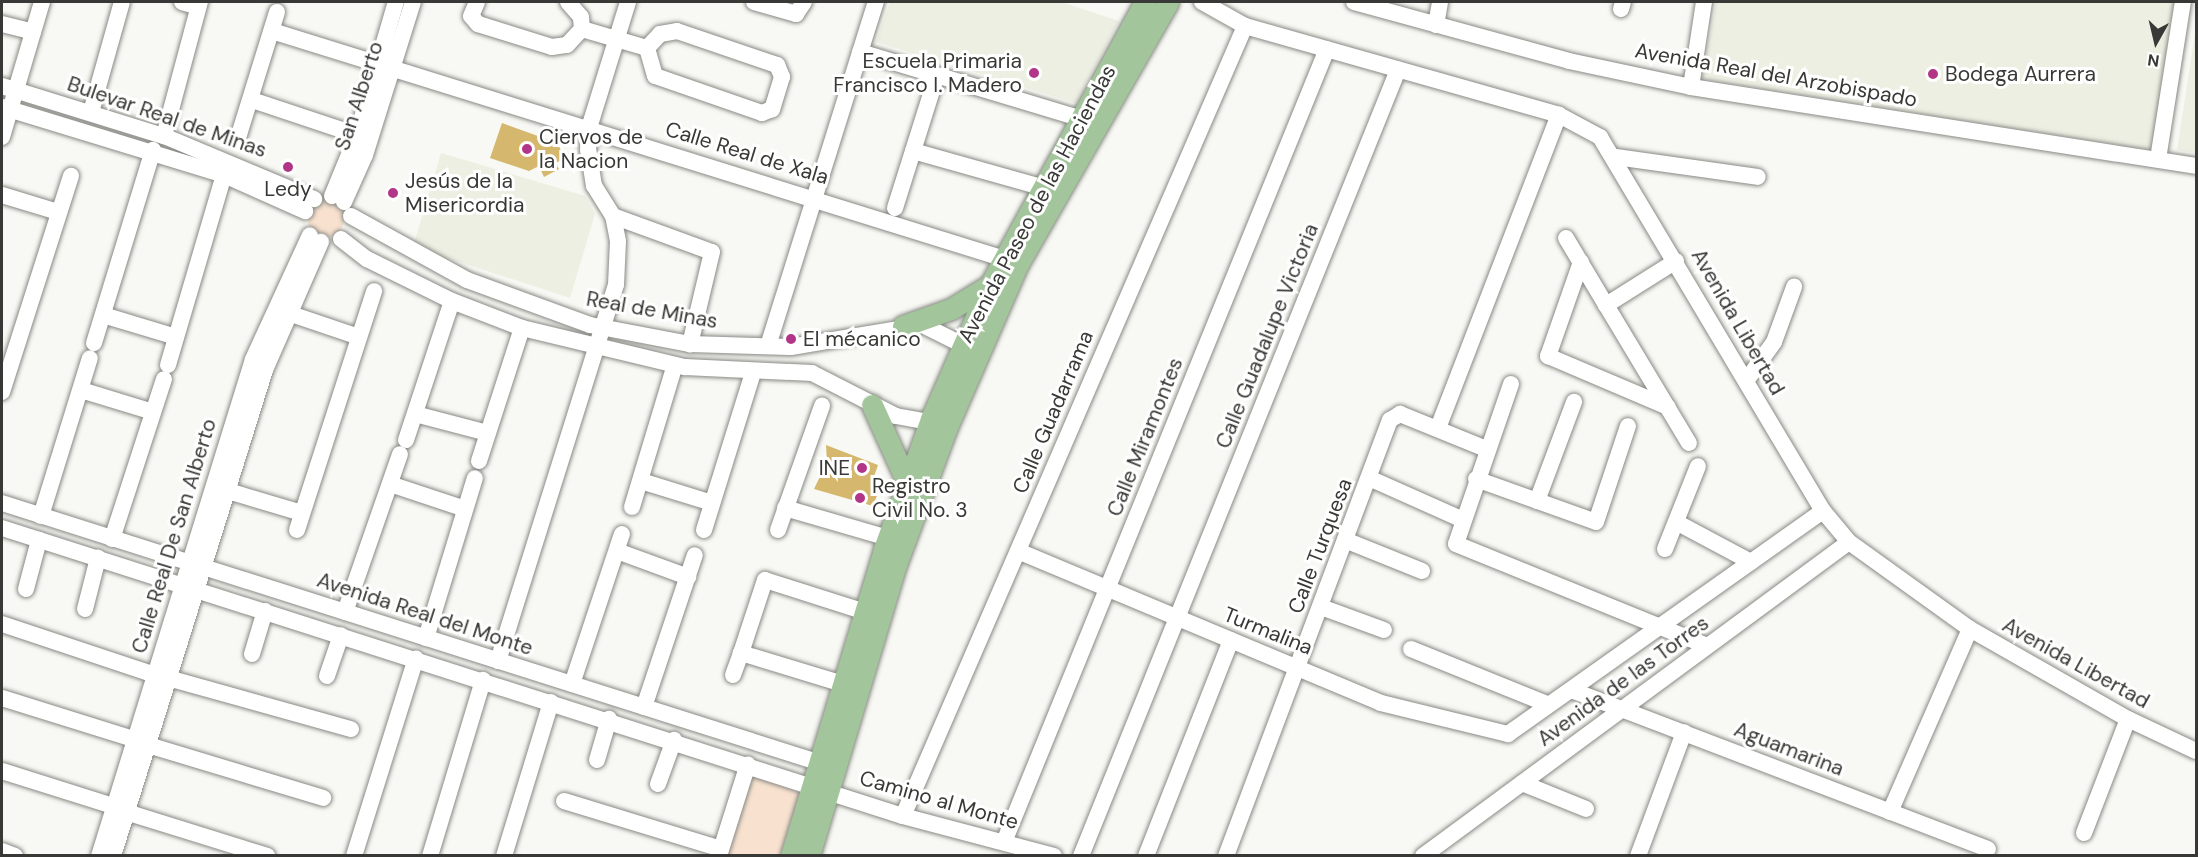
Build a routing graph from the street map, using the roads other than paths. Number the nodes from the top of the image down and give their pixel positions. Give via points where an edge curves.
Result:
1 (42, 2) edge
2 (122, 2) edge
3 (396, 2) edge
4 (412, 2) edge
5 (477, 2) edge
6 (568, 2) edge
7 (628, 2) edge
8 (754, 2) edge
9 (804, 2) edge
10 (876, 2) edge
11 (1145, 2) edge
12 (1168, 2) edge
13 (1202, 2) edge
14 (1360, 2) edge
15 (1440, 2) edge
16 (1704, 2) edge
17 (2183, 2) edge
18 (194, 3) edge
19 (277, 12) dead end
20 (2, 24) edge
21 (1436, 25) junction
22 (1245, 26) junction
23 (582, 29) junction
24 (272, 31) junction
25 (33, 32) junction
26 (616, 39) junction
27 (646, 48) junction
28 (1327, 49) junction
29 (860, 52) junction
30 (385, 67) junction
31 (1398, 70) junction
32 (937, 75) junction
33 (1691, 87) junction
34 (8, 88) edge
35 (252, 100) junction
36 (6, 108) edge
37 (91, 112) junction
38 (1559, 115) junction
39 (1087, 120) junction
40 (589, 128) junction
41 (357, 135) junction
42 (164, 136) junction
43 (2, 137) edge
44 (238, 138) dead end
45 (153, 150) junction
46 (913, 151) junction
47 (1616, 158) junction
48 (2158, 159) junction
49 (2196, 166) edge
50 (224, 175) junction
51 (71, 176) dead end
52 (1758, 177) dead end
53 (1041, 187) junction
54 (2, 195) edge
55 (814, 197) junction
56 (309, 205) junction
57 (343, 205) junction
58 (895, 208) dead end
59 (58, 212) junction
60 (613, 216) junction
61 (1566, 238) dead end
62 (315, 239) junction
63 (341, 239) junction
64 (1011, 261) junction
65 (1677, 261) junction
66 (1581, 262) junction
67 (990, 285) junction
68 (1794, 287) dead end
69 (374, 291) dead end
70 (452, 301) junction
71 (1606, 305) junction
72 (288, 314) junction
73 (102, 315) junction
74 (903, 326) junction
75 (522, 327) junction
76 (603, 327) junction
77 (176, 337) junction
78 (359, 337) junction
79 (690, 344) junction
80 (768, 346) junction
81 (598, 347) junction
82 (971, 349) junction
83 (675, 364) junction
84 (753, 373) junction
85 (1746, 381) junction
86 (1511, 384) dead end
87 (81, 390) junction
88 (2, 392) edge
89 (1574, 402) dead end
90 (872, 405) junction
91 (822, 406) dead end
92 (1668, 407) junction
93 (153, 412) junction
94 (415, 414) junction
95 (939, 423) junction
96 (1628, 426) dead end
97 (1438, 428) junction
98 (488, 433) junction
99 (1689, 443) dead end
100 (1486, 449) junction
101 (479, 461) dead end
102 (1698, 466) dead end
103 (475, 478) dead end
104 (1369, 478) junction
105 (1476, 479) junction
106 (641, 481) junction
107 (907, 482) junction
108 (390, 484) junction
109 (228, 491) junction
110 (1537, 501) junction
111 (2, 503) edge
112 (712, 503) junction
113 (632, 507) dead end
114 (786, 508) junction
115 (465, 509) junction
116 (1823, 511) junction
117 (302, 513) junction
118 (41, 516) junction
119 (1461, 519) junction
120 (1676, 522) junction
121 (2, 528) edge
122 (297, 530) dead end
123 (704, 530) dead end
124 (778, 530) dead end
125 (622, 534) dead end
126 (888, 538) junction
127 (112, 539) junction
128 (39, 540) junction
129 (1345, 540) junction
130 (1849, 542) junction
131 (1665, 549) dead end
132 (617, 551) junction
133 (1018, 551) junction
134 (695, 555) dead end
135 (98, 558) junction
136 (1751, 562) junction
137 (197, 566) junction
138 (1422, 571) dead end
139 (688, 577) junction
140 (190, 587) junction
141 (1108, 588) junction
142 (26, 590) dead end
143 (1321, 607) junction
144 (85, 609) dead end
145 (265, 611) junction
146 (345, 612) junction
147 (865, 612) junction
148 (1177, 618) junction
149 (2, 624) edge
150 (1655, 627) junction
151 (1970, 629) junction
152 (1384, 630) dead end
153 (342, 635) junction
154 (426, 638) junction
155 (1231, 640) junction
156 (1707, 646) junction
157 (1411, 649) dead end
158 (741, 653) junction
159 (252, 654) dead end
160 (416, 658) junction
161 (498, 661) junction
162 (1299, 667) junction
163 (733, 675) dead end
164 (161, 676) junction
165 (327, 676) dead end
166 (483, 680) junction
167 (572, 684) junction
168 (843, 684) junction
169 (1574, 691) junction
170 (2, 698) edge
171 (551, 702) junction
172 (1547, 704) junction
173 (644, 707) junction
174 (1623, 709) junction
175 (609, 719) junction
176 (2128, 719) junction
177 (351, 729) dead end
178 (1684, 732) junction
179 (1508, 734) joint
180 (674, 740) junction
181 (141, 742) junction
182 (2196, 751) edge
183 (597, 760) dead end
184 (748, 764) junction
185 (828, 766) junction
186 (2, 771) edge
187 (1522, 783) junction
188 (658, 784) dead end
189 (821, 788) junction
190 (323, 798) dead end
191 (564, 801) dead end
192 (120, 809) junction
193 (1586, 810) dead end
194 (1890, 812) junction
195 (903, 816) junction
196 (2084, 833) dead end
197 (1004, 842) junction
198 (1988, 849) dead end
199 (2, 851) edge
200 (720, 852) edge
201 (15, 855) edge
202 (99, 855) edge
203 (113, 855) edge
204 (267, 855) edge
205 (354, 855) edge
206 (430, 855) edge
207 (504, 855) edge
208 (791, 855) edge
209 (809, 855) edge
210 (1054, 855) edge
211 (1081, 855) edge
212 (1146, 855) edge
213 (1226, 855) edge
214 (1423, 855) edge
215 (1638, 855) edge

1 - 25 street
2 - 37 street
3 - 30 street, San Alberto
4 - 30 street, San Alberto
5 - 23 street via 471,16 478,24 552,47 567,45
6 - 23 street via 581,17
7 - 26 street
8 - 9 street via 796,14
10 - 29 street
11 - 39 main road, Avenida Paseo de las Haciendas
12 - 39 main road, Avenida Paseo de las Haciendas
13 - 22 street, Avenida Libertad
14 - 21 street, Avenida Real del Arzobispado
15 - 21 street
16 - 33 street
17 - 48 street
18 - 42 street
19 - 24 street
20 - 25 street
21 - 33 street, Avenida Real del Arzobispado
22 - 28 street, Avenida Libertad
22 - 133 street, Calle Guadarrama
23 - 26 street
24 - 30 street, Calle Real de Xala
24 - 35 street
25 - 34 street
26 - 27 street
26 - 40 street
27 - 27 street via 650,66 662,80 762,113 772,109 782,77 777,64 676,31 660,34
28 - 31 street, Avenida Libertad
28 - 141 street, Calle Miramontes
29 - 32 street
29 - 55 street
30 - 40 street, Calle Real de Xala
30 - 41 street, San Alberto
30 - 57 street, San Alberto
31 - 38 street, Avenida Libertad
31 - 148 street, Calle Guadalupe Victoria
32 - 39 street
32 - 46 street
33 - 48 street, Avenida Real del Arzobispado
34 - 36 street
34 - 37 street, Bulevar Real de Minas
35 - 41 street
35 - 44 street
36 - 43 street
36 - 45 street, Bulevar Real de Minas
37 - 42 street, Bulevar Real de Minas
38 - 47 street, Avenida Libertad via 1600,137
38 - 97 street
39 - 53 main road, Avenida Paseo de las Haciendas
39 - 64 main road, Avenida Paseo de las Haciendas
40 - 55 street, Calle Real de Xala
40 - 60 street via 588,168
41 - 57 street, San Alberto
42 - 56 street, Bulevar Real de Minas
45 - 50 street, Bulevar Real de Minas
45 - 73 street
46 - 53 street
46 - 58 street
47 - 52 street
47 - 65 street, Avenida Libertad
48 - 49 street, Avenida Real del Arzobispado
50 - 56 street, Bulevar Real de Minas
50 - 77 street
51 - 59 street
53 - 64 main road, Avenida Paseo de las Haciendas
54 - 59 street
55 - 64 street, Calle Real de Xala
55 - 80 street
56 - 57 street
56 - 62 street
57 - 63 street via 349,229
57 - 76 street, Real de Minas via 467,280
59 - 88 street
60 - 76 street via 618,265
60 - 79 street via 712,252
61 - 66 street
62 - 63 street
62 - 72 street, Calle Real De San Alberto
62 - 137 street, Calle Real De San Alberto via 253,359
63 - 70 street via 367,259
64 - 67 main road, Avenida Paseo de las Haciendas
64 - 82 main road, Avenida Paseo de las Haciendas
65 - 71 street
65 - 85 street, Avenida Libertad
66 - 71 street
66 - 92 street via 1548,356
67 - 74 main road via 951,309
67 - 82 main road, Avenida Paseo de las Haciendas
68 - 85 street via 1774,342
69 - 78 street
70 - 75 street
70 - 94 street
71 - 92 street
72 - 78 street
72 - 109 street, Calle Real De San Alberto
73 - 77 street
73 - 87 street
74 - 80 street, Real de Minas via 838,340
74 - 82 street, Real de Minas via 922,325
75 - 81 street
75 - 98 street
76 - 79 street, Real de Minas
76 - 81 street
77 - 93 street
78 - 117 street
79 - 80 street, Real de Minas
81 - 83 street
81 - 161 street
82 - 95 main road, Avenida Paseo de las Haciendas
83 - 84 street
83 - 106 street
84 - 90 street via 812,373
84 - 112 street
85 - 116 street, Avenida Libertad
86 - 100 street
87 - 93 street
87 - 118 street
89 - 110 street
90 - 95 street via 896,416
90 - 107 main road
91 - 114 street
92 - 99 street
93 - 127 street
94 - 98 street
94 - 108 street
95 - 107 main road, Avenida Paseo de las Haciendas
95 - 185 main road, Avenida Paseo de las Haciendas
96 - 110 street via 1596,522
97 - 100 street
97 - 104 street, Calle Turquesa via 1400,414 1390,420
98 - 101 street
100 - 105 street
102 - 120 street
103 - 115 street
104 - 119 street
104 - 129 street, Calle Turquesa
105 - 110 street
105 - 119 street
106 - 112 street
106 - 113 street
107 - 126 main road, Avenida Paseo de las Haciendas
108 - 115 street
108 - 146 street
109 - 117 street
109 - 137 street, Calle Real De San Alberto
111 - 118 street, Avenida Real del Monte
112 - 123 street
114 - 124 street
114 - 126 street
115 - 154 street
116 - 130 street, Avenida Libertad
116 - 136 street, Avenida de las Torres
117 - 122 street
118 - 127 street, Avenida Real del Monte
119 - 150 street via 1455,537 1461,550
120 - 131 street
120 - 136 street
121 - 128 street
125 - 132 street
126 - 147 main road, Avenida Paseo de las Haciendas
127 - 137 street, Avenida Real del Monte
128 - 135 street
128 - 142 street
129 - 138 street
129 - 143 street, Calle Turquesa
130 - 151 street, Avenida Libertad
130 - 156 street, Avenida de las Torres
132 - 139 street
132 - 167 street
133 - 141 street, Turmalina
133 - 195 street, Calle Guadarrama
134 - 139 street
135 - 140 street
135 - 144 street
136 - 150 street, Avenida de las Torres
137 - 140 street, Calle Real De San Alberto
137 - 146 street, Avenida Real del Monte
139 - 173 street
140 - 145 street
140 - 164 street, Calle Real De San Alberto
141 - 148 street, Turmalina
141 - 197 street, Calle Miramontes
143 - 152 street
143 - 162 street, Calle Turquesa
145 - 153 street
145 - 159 street
146 - 154 street, Avenida Real del Monte
147 - 158 street via 767,575
147 - 168 main road, Avenida Paseo de las Haciendas
148 - 155 street, Turmalina
148 - 211 street, Calle Guadalupe Victoria
149 - 164 street
150 - 156 street
150 - 169 street, Avenida de las Torres
151 - 176 street, Avenida Libertad
151 - 194 street
153 - 160 street
153 - 165 street
154 - 161 street, Avenida Real del Monte
155 - 162 street, Turmalina
155 - 212 street
156 - 174 street, Avenida de las Torres
157 - 172 street
158 - 163 street
158 - 168 street
160 - 166 street
160 - 205 street
161 - 167 street, Avenida Real del Monte
162 - 179 street, Turmalina via 1381,703
162 - 213 street, Calle Turquesa
164 - 177 street
164 - 181 street, Calle Real De San Alberto
166 - 171 street
166 - 206 street
167 - 173 street, Avenida Real del Monte
168 - 185 main road, Avenida Paseo de las Haciendas
169 - 172 street, Avenida de las Torres
169 - 174 street, Aguamarina
170 - 181 street
171 - 175 street
171 - 207 street
172 - 179 street, Avenida de las Torres
173 - 185 street, Avenida Real del Monte
174 - 178 street, Aguamarina
174 - 187 street, Avenida de las Torres
175 - 180 street
175 - 183 street
176 - 182 street, Avenida Libertad
176 - 196 street
178 - 194 street, Aguamarina
178 - 215 street
180 - 184 street
180 - 188 street
181 - 190 street
181 - 192 street, Calle Real De San Alberto
184 - 189 street
184 - 200 street
185 - 189 main road, Avenida Paseo de las Haciendas
186 - 192 street
187 - 193 street
187 - 214 street, Avenida de las Torres
189 - 195 street, Camino al Monte
189 - 208 main road
189 - 209 main road
191 - 200 street
192 - 202 street, Calle Real De San Alberto
192 - 203 street, Calle Real De San Alberto
192 - 204 street
194 - 198 street, Aguamarina
195 - 197 street, Camino al Monte
197 - 210 street, Camino al Monte
199 - 201 street

